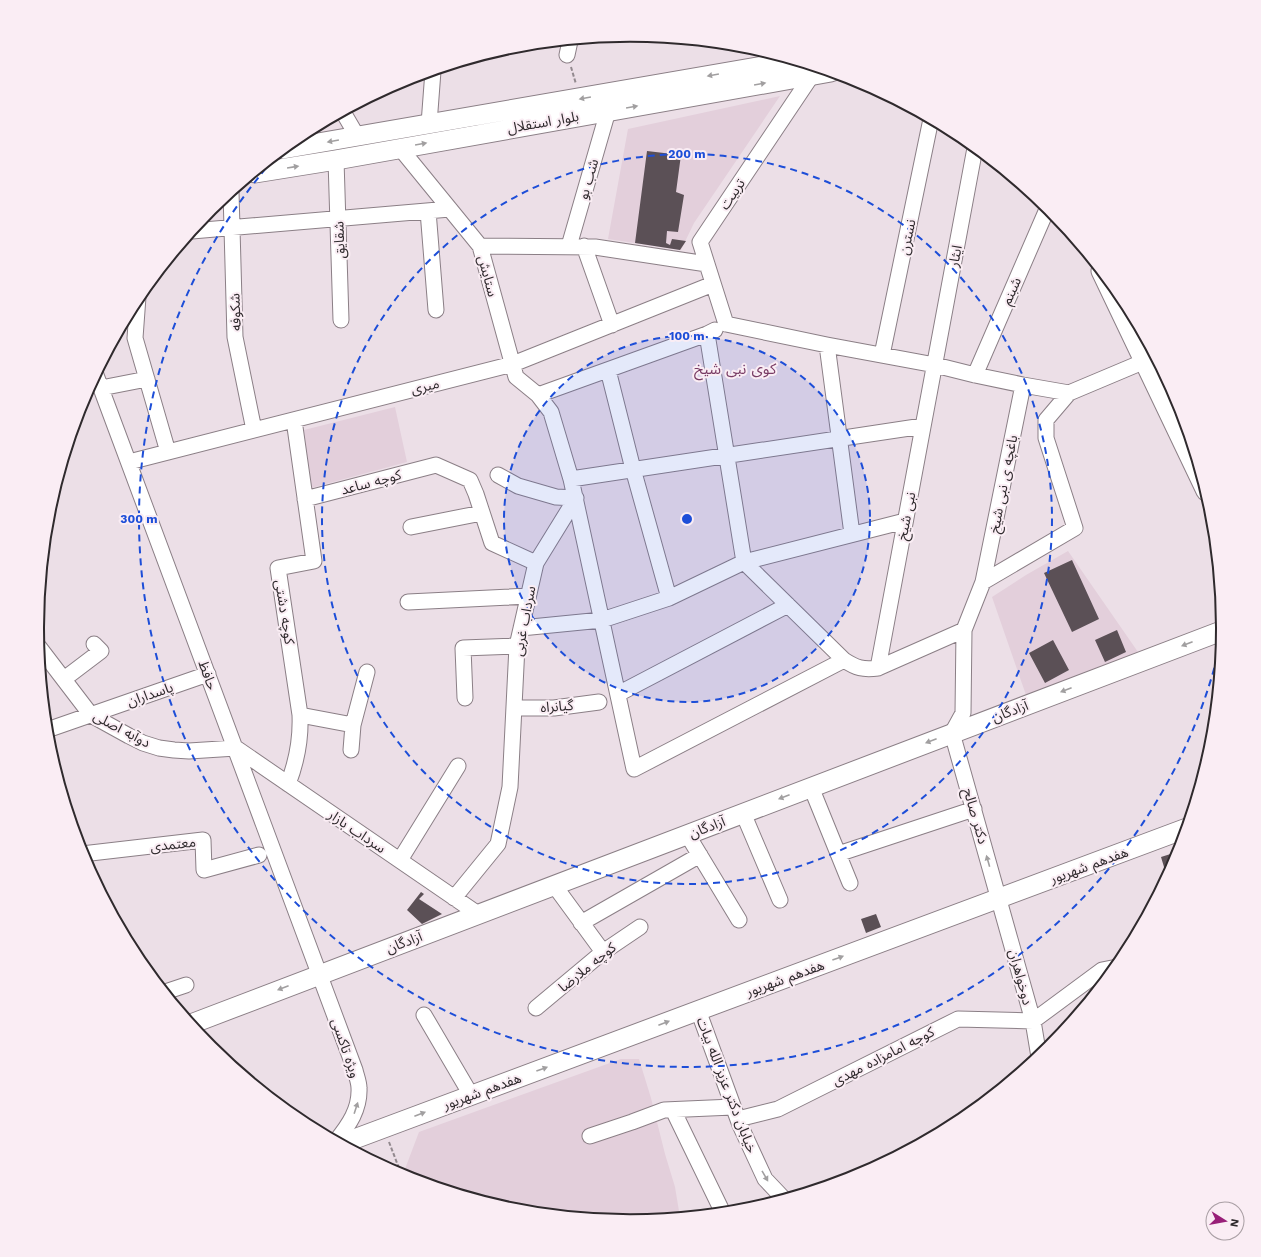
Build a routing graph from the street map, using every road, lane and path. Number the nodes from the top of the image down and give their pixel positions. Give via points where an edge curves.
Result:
1 (568, 48) edge
2 (784, 63) edge
3 (820, 74) edge
4 (812, 75) junction
5 (433, 77) edge
6 (581, 98) junction
7 (608, 111) junction
8 (346, 116) edge
9 (430, 124) junction
10 (930, 125) edge
11 (357, 136) junction
12 (295, 148) edge
13 (400, 148) junction
14 (975, 154) edge
15 (336, 160) junction
16 (263, 172) edge
17 (231, 200) edge
18 (450, 210) junction
19 (428, 211) junction
20 (1045, 214) edge
21 (338, 219) junction
22 (232, 228) junction
23 (201, 230) edge
24 (480, 246) junction
25 (568, 246) junction
26 (584, 246) junction
27 (707, 264) junction
28 (713, 284) junction
29 (1114, 297) edge
30 (436, 310) dead end
31 (137, 313) edge
32 (341, 320) dead end
33 (726, 324) junction
34 (612, 325) junction
35 (707, 334) junction
36 (827, 344) junction
37 (882, 355) junction
38 (1145, 360) junction
39 (513, 364) junction
40 (935, 365) junction
41 (608, 370) junction
42 (975, 375) junction
43 (147, 380) junction
44 (99, 382) edge
45 (1022, 385) junction
46 (1069, 393) junction
47 (538, 394) junction
48 (294, 420) junction
49 (923, 426) junction
50 (254, 430) junction
51 (839, 438) junction
52 (168, 452) junction
53 (727, 455) junction
54 (129, 462) junction
55 (1193, 462) edge
56 (633, 469) junction
57 (498, 475) dead end
58 (571, 479) junction
59 (576, 498) junction
60 (305, 499) junction
61 (482, 513) junction
62 (905, 521) junction
63 (411, 527) dead end
64 (852, 534) junction
65 (744, 562) junction
66 (536, 563) junction
67 (983, 582) junction
68 (528, 596) junction
69 (669, 598) junction
70 (408, 602) dead end
71 (788, 606) junction
72 (602, 620) junction
73 (521, 628) junction
74 (964, 630) junction
75 (1217, 633) edge
76 (94, 644) dead end
77 (517, 646) junction
78 (45, 654) edge
79 (844, 660) junction
80 (878, 668) junction
81 (367, 672) dead end
82 (208, 674) junction
83 (64, 679) junction
84 (618, 694) junction
85 (465, 698) dead end
86 (599, 702) dead end
87 (514, 708) junction
88 (91, 715) junction
89 (300, 715) junction
90 (353, 725) junction
91 (53, 728) edge
92 (952, 733) junction
93 (236, 748) junction
94 (351, 750) dead end
95 (458, 766) dead end
96 (288, 784) junction
97 (811, 787) junction
98 (974, 809) junction
99 (743, 813) junction
100 (1181, 830) edge
101 (687, 834) junction
102 (89, 853) edge
103 (838, 854) junction
104 (259, 855) dead end
105 (700, 855) junction
106 (400, 860) junction
107 (850, 883) dead end
108 (554, 885) junction
109 (454, 898) junction
110 (999, 898) junction
111 (780, 900) dead end
112 (478, 914) junction
113 (739, 920) dead end
114 (581, 922) junction
115 (640, 927) dead end
116 (603, 952) junction
117 (1108, 969) edge
118 (320, 974) junction
119 (186, 985) dead end
120 (169, 991) edge
121 (536, 1008) dead end
122 (698, 1010) junction
123 (424, 1015) dead end
124 (1033, 1021) junction
125 (196, 1022) edge
126 (1038, 1050) edge
127 (471, 1095) junction
128 (673, 1110) junction
129 (736, 1113) junction
130 (384, 1128) junction
131 (590, 1136) dead end
132 (339, 1137) edge
133 (348, 1142) edge
134 (399, 1167) edge
135 (781, 1195) edge
136 (721, 1208) edge

1 - 6 path
2 -> 6 main road, بلوار استقلال
3 - 4 main road, بلوار استقلال
7 -> 4 main road, بلوار استقلال
4 - 27 street, تربیت via 700,242
5 - 9 street
6 - 9 main road, بلوار استقلال
13 -> 7 main road, بلوار استقلال
7 - 25 street, شب بو
8 - 11 street
9 - 11 main road, بلوار استقلال
10 - 37 street, نسترن
11 -> 12 main road, بلوار استقلال
13 - 15 main road, بلوار استقلال
13 - 18 street, ستایش
14 - 40 street, ایثار
16 -> 15 main road, بلوار استقلال
15 - 21 street, شقایق
17 - 22 street, شکوفه
18 - 19 street
18 - 24 street, ستایش
19 - 21 street
19 - 30 street
20 - 42 street, شبنم
21 - 22 street
21 - 32 street, شقایق
22 - 23 street
22 - 50 street, شکوفه via 235,337
24 - 25 street
24 - 39 street, ستایش
25 - 26 street
26 - 27 street
26 - 34 street
27 - 28 street, تربیت
28 - 33 street, تربیت
28 - 34 street, میری
29 - 38 main road
31 - 43 street via 135,338
33 - 35 street
33 - 36 street
34 - 39 street, میری
35 - 41 street
35 - 53 street
36 - 37 street
36 - 51 street
37 - 40 street
38 - 46 street
38 - 55 main road
39 - 47 street, ستایش via 516,377
39 - 48 street, میری
40 - 42 street
40 - 49 street, نبی شیخ
41 - 47 street
41 - 56 street
42 - 45 street
43 - 44 street
43 - 52 street
44 - 54 street, حافظ
45 - 46 street
45 - 67 street, باغچه ی نبی شیخ
46 - 67 street via 1046,420 1046,438 1075,528
47 - 58 street via 551,412
48 - 50 street, میری
48 - 60 street, کوچه دشتی
49 - 51 street
49 - 62 street, نبی شیخ
50 - 52 street, میری
51 - 53 street
51 - 64 street
52 - 54 street, میری
53 - 56 street
53 - 65 street
54 - 82 street, حافظ
56 - 58 street
56 - 69 street
57 - 59 street via 518,486 556,497
58 - 59 street
59 - 66 street, سرداب غربی
59 - 72 street
60 - 61 street, کوچه ساعد via 436,465 470,480
60 - 89 street, کوچه دشتی via 314,561 278,568
61 - 63 street
61 - 66 street via 492,544
62 - 64 street
62 - 80 street, نبی شیخ
64 - 65 street
65 - 69 street
65 - 71 street
66 - 68 street, سرداب غربی
67 - 74 street, باغچه ی نبی شیخ
68 - 70 street
68 - 73 street, سرداب غربی
69 - 72 street
71 - 79 street
71 - 84 street
72 - 73 street
72 - 84 street
73 - 77 street, سرداب غربی
74 - 80 street
74 - 92 street via 963,713
75 -> 92 main road, آزادگان
76 - 83 street via 101,651
77 - 85 street via 463,648
77 - 87 street, سرداب غربی
78 - 83 street, دوآبه اصلی
79 - 80 street via 855,667
79 - 84 street via 634,769
81 - 90 street
82 - 88 street, پاسداران
82 - 93 street, حافظ
83 - 88 street, دوآبه اصلی
86 - 87 street, گیانراه via 554,708
87 - 109 street, سرداب غربی via 510,787 498,844
88 - 91 street, پاسداران
88 - 93 street, دوآبه اصلی via 144,743 159,748 190,751
89 - 90 street
89 - 96 street, کوچه دشتی via 298,757
90 - 94 street
92 -> 97 main road, آزادگان
92 - 98 street, دکتر صالح
93 - 96 street, سرداب بازار
93 - 118 street, حافظ
95 - 106 street
96 - 106 street, سرداب بازار
97 -> 99 main road, آزادگان
97 - 103 street
98 - 103 street
110 -> 98 street, دکتر صالح
99 - 101 main road, آزادگان
99 - 111 street
100 - 110 main road, هفدهم شهریور
101 - 105 street
101 - 108 main road, آزادگان
102 - 104 street, معتمدی via 203,840 204,870
103 - 107 street
105 - 113 street
105 - 114 street
106 - 109 street, سرداب بازار
108 - 112 main road, آزادگان
108 - 114 street
109 - 112 street, سرداب بازار
122 -> 110 main road, هفدهم شهریور
110 - 124 street, دوخواهران
112 - 118 main road, آزادگان
114 - 116 street
115 - 116 street, کوچه ملارضا
116 - 121 street, کوچه ملارضا
117 - 124 street via 1102,970
118 -> 125 main road, آزادگان
132 -> 118 street, ویژه تاکسی via 347,1128 357,1108 360,1087
119 - 120 street
127 -> 122 main road, هفدهم شهریور
122 - 129 street, خیابان دکتر عزیز الله بیات
123 - 127 street
124 - 126 street, دوخواهران
124 - 129 street, کوچه امامزاده مهدی via 958,1019 778,1109
130 -> 127 main road, هفدهم شهریور
128 - 129 street, کوچه امامزاده مهدی
128 - 131 street, کوچه امامزاده مهدی via 664,1110
128 - 136 street
129 -> 135 street, خیابان دکتر عزیز الله بیات via 765,1179
130 - 133 main road, هفدهم شهریور
130 - 134 path

